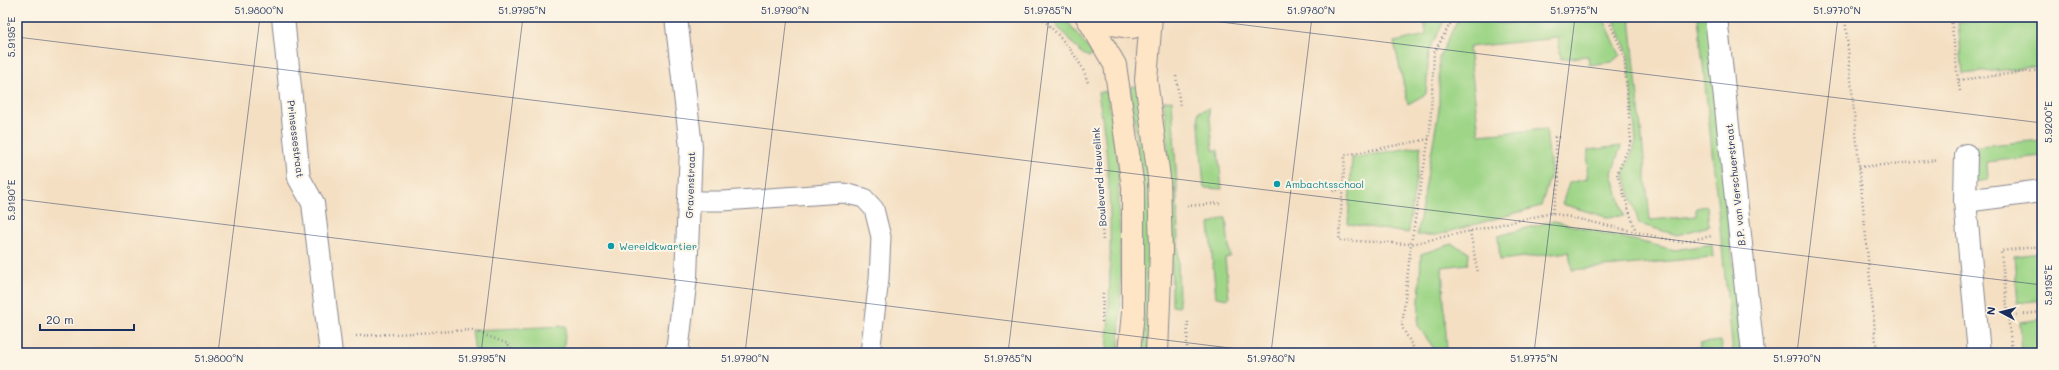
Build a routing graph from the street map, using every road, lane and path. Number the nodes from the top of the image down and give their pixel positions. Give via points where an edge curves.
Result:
1 (283, 17) edge
2 (676, 17) edge
3 (1041, 17) edge
4 (1087, 17) edge
5 (1100, 17) edge
6 (1144, 17) edge
7 (1151, 17) edge
8 (1454, 17) edge
9 (1490, 17) edge
10 (1511, 17) edge
11 (1607, 17) edge
12 (1716, 17) edge
13 (1845, 17) edge
14 (1945, 17) edge
15 (1958, 17) edge
16 (1951, 18) edge
17 (2042, 70) edge
18 (1958, 80) junction
19 (1089, 87) dead end
20 (1960, 91) dead end
21 (1562, 137) dead end
22 (1429, 138) junction
23 (1098, 146) dead end
24 (1966, 155) dead end
25 (1937, 160) dead end
26 (1859, 167) junction
27 (1343, 189) junction
28 (1333, 191) dead end
29 (2042, 191) edge
30 (689, 201) junction
31 (1965, 201) junction
32 (1222, 203) dead end
33 (1186, 206) dead end
34 (1552, 213) junction
35 (1470, 231) junction
36 (1636, 232) junction
37 (1716, 235) dead end
38 (1411, 244) junction
39 (2042, 246) edge
40 (1104, 250) dead end
41 (1478, 274) dead end
42 (1104, 286) dead end
43 (2042, 312) edge
44 (2008, 316) junction
45 (1975, 319) junction
46 (1102, 324) dead end
47 (330, 345) edge
48 (1413, 347) dead end
49 (514, 353) edge
50 (677, 353) edge
51 (870, 353) edge
52 (1129, 353) edge
53 (1157, 353) edge
54 (1754, 353) edge
55 (1876, 353) edge
56 (1979, 353) edge
57 (2012, 353) edge

1 - 47 street, Prinsessestraat via 299,178 313,202
2 - 30 street, Gravenstraat via 691,147
3 - 19 path via 1071,51 1086,75
4 - 52 main road via 1116,65 1133,187 1132,312
5 - 6 main road via 1118,26 1133,27
7 - 53 main road via 1146,80 1160,178 1161,251
8 - 22 path via 1434,53
9 - 10 path
11 - 36 path via 1624,55 1631,142 1617,174
12 - 54 street, B.P. van Verschuerstraat
13 - 26 path
14 - 16 path
15 - 16 path
16 - 18 path
17 - 18 path
18 - 20 path
21 - 34 path via 1555,137 1559,182
22 - 27 path via 1345,155
22 - 38 path
23 - 40 path, Boulevard Heuvelink
24 - 31 street
25 - 26 path
26 - 55 path
27 - 28 path
27 - 38 path via 1339,240
29 - 31 street
30 - 50 street, Gravenstraat via 686,277
30 - 51 lane via 843,193 864,198 874,209 881,237
31 - 45 street
32 - 33 path
34 - 35 path
34 - 36 path
35 - 38 path
35 - 41 path
36 - 37 path via 1680,242
38 - 48 path via 1402,327
39 - 44 path via 2001,251
42 - 46 path
43 - 44 path
44 - 45 path
44 - 57 path
45 - 56 street
47 - 49 path via 472,330 508,344

